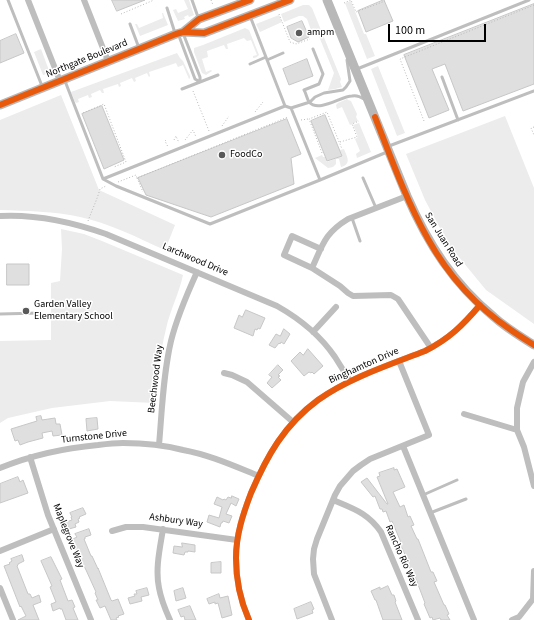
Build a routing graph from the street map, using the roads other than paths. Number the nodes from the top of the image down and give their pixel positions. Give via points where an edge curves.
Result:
1 (8, 0) edge
2 (28, 0) edge
3 (84, 0) edge
4 (192, 0) edge
5 (290, 0) edge
6 (327, 0) edge
7 (529, 0) edge
8 (246, 1) edge
9 (167, 8) dead end
10 (249, 16) junction
11 (199, 19) junction
12 (130, 24) dead end
13 (179, 33) junction
14 (344, 42) junction
15 (139, 49) junction
16 (313, 49) dead end
17 (283, 53) dead end
18 (266, 59) junction
19 (108, 61) junction
20 (250, 64) dead end
21 (355, 69) junction
22 (218, 76) dead end
23 (442, 77) dead end
24 (62, 80) junction
25 (200, 82) junction
26 (43, 88) junction
27 (182, 89) dead end
28 (534, 91) edge
29 (368, 101) junction
30 (310, 102) junction
31 (0, 105) edge
32 (285, 106) junction
33 (291, 108) junction
34 (458, 120) junction
35 (388, 149) junction
36 (103, 178) junction
37 (364, 178) dead end
38 (320, 180) junction
39 (407, 196) junction
40 (376, 208) junction
41 (0, 216) edge
42 (352, 218) junction
43 (360, 241) dead end
44 (321, 249) junction
45 (312, 268) junction
46 (197, 272) junction
47 (480, 305) junction
48 (336, 307) dead end
49 (40, 313) dead end
50 (0, 314) edge
51 (313, 332) junction
52 (534, 345) edge
53 (431, 348) junction
54 (399, 361) junction
55 (534, 362) edge
56 (224, 373) dead end
57 (350, 381) junction
58 (464, 414) dead end
59 (293, 422) junction
60 (517, 430) junction
61 (159, 445) junction
62 (403, 446) junction
63 (30, 457) junction
64 (0, 468) edge
65 (259, 476) junction
66 (457, 480) dead end
67 (534, 486) edge
68 (423, 495) junction
69 (466, 499) dead end
70 (334, 500) junction
71 (430, 513) junction
72 (54, 529) junction
73 (163, 529) junction
74 (112, 531) dead end
75 (237, 540) junction
76 (0, 551) edge
77 (534, 571) edge
78 (0, 588) edge
79 (13, 620) edge
80 (91, 620) edge
81 (170, 620) edge
82 (249, 620) edge
83 (332, 620) edge
84 (418, 620) edge
85 (474, 620) edge
86 (512, 620) edge

1 - 26 lane
2 - 24 street
3 - 19 street
4 - 11 lane
5 - 10 main road, Northgate Boulevard
6 - 14 main road, San Juan Road
7 - 21 lane
8 - 11 main road, Northgate Boulevard
9 - 13 lane
10 - 13 main road, Northgate Boulevard via 204,33
10 - 18 lane
11 - 13 main road, Northgate Boulevard
12 - 15 lane
13 - 15 main road, Northgate Boulevard
13 - 25 lane
14 - 21 main road, San Juan Road
14 - 30 lane via 350,81 343,90 324,93
15 - 19 main road, Northgate Boulevard
16 - 30 lane via 323,74 319,84 304,90
17 - 18 lane
18 - 20 lane
18 - 32 lane
19 - 24 main road, Northgate Boulevard
21 - 29 main road, San Juan Road
22 - 25 lane
23 - 34 lane
24 - 26 main road, Northgate Boulevard
24 - 36 lane
25 - 27 lane
26 - 31 main road, Northgate Boulevard
28 - 34 lane
29 - 30 lane via 362,97 352,96 324,104 315,105
29 - 35 main road, San Juan Road
30 - 33 lane
32 - 33 lane
32 - 36 lane
33 - 38 lane
34 - 35 lane
35 - 38 lane
35 - 39 main road, San Juan Road
36 - 38 lane via 210,224
37 - 40 lane
39 - 40 street
39 - 47 main road, San Juan Road via 416,218 440,258
40 - 42 street
41 - 46 street, Larchwood Drive via 42,218 84,226
42 - 43 lane
42 - 44 street via 330,233
44 - 45 street
44 - 45 street via 292,236 284,256
45 - 53 street via 353,296 391,295 398,299
46 - 51 street, Larchwood Drive via 277,306
46 - 61 street, Beechwood Way via 171,339
47 - 52 main road, San Juan Road via 510,330
47 - 53 street, Binghamton Drive via 462,326
48 - 51 street
49 - 50 lane
51 - 57 street, Larchwood Drive via 335,357
53 - 54 street, Binghamton Drive
54 - 57 street, Binghamton Drive
54 - 62 street via 429,435
55 - 60 street via 523,382 517,408
56 - 59 street via 252,385
57 - 59 street, Binghamton Drive via 332,390
58 - 60 street
59 - 65 street, Binghamton Drive via 281,436
60 - 67 street
61 - 63 street, Turnstone Drive via 121,442
61 - 65 street, Turnstone Drive via 203,454
62 - 68 street
62 - 70 street via 370,460 353,471 340,486
63 - 64 street, Turnstone Drive
63 - 72 street, Maplegrove Way
65 - 75 street, Binghamton Drive via 244,510
66 - 68 lane
68 - 71 street
69 - 71 lane
70 - 83 street via 317,539 313,559 313,569
70 - 84 street, Rancho Rio Way via 361,512 376,524
71 - 85 street
72 - 76 street
72 - 80 street, Maplegrove Way
73 - 74 street, Ashbury Way via 132,527
73 - 75 street, Ashbury Way
73 - 81 street via 158,587
75 - 82 street, Binghamton Drive via 238,586
77 - 86 street via 534,599 520,617
78 - 79 street

